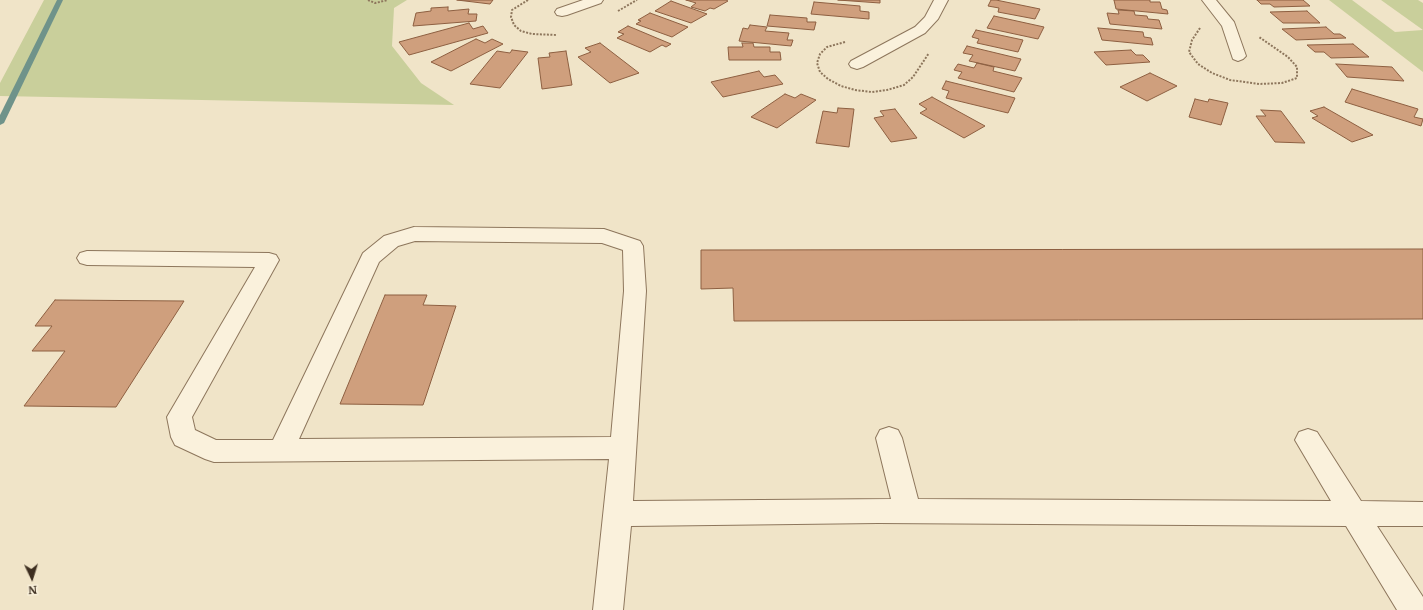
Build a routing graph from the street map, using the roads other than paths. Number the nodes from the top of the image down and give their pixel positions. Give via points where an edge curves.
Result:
1 (596, 0) edge
2 (941, 0) edge
3 (1209, 0) edge
4 (562, 12) dead end
5 (1238, 56) dead end
6 (857, 64) dead end
7 (87, 258) dead end
8 (889, 438) dead end
9 (1308, 440) dead end
10 (624, 448) junction
11 (281, 450) junction
12 (908, 511) junction
13 (618, 514) junction
14 (1353, 514) junction
15 (1423, 514) edge
16 (608, 610) edge
17 (1414, 610) edge

1 - 4 street
2 - 6 street via 931,19 920,30
3 - 5 street via 1229,25
7 - 11 street via 270,260 179,417 184,437 214,451
8 - 12 street
9 - 14 street
10 - 11 street
10 - 11 street via 636,291 633,246 604,236 414,234 391,241 370,258
10 - 13 street
12 - 13 street
12 - 14 street
13 - 16 street
14 - 15 street
14 - 17 street

